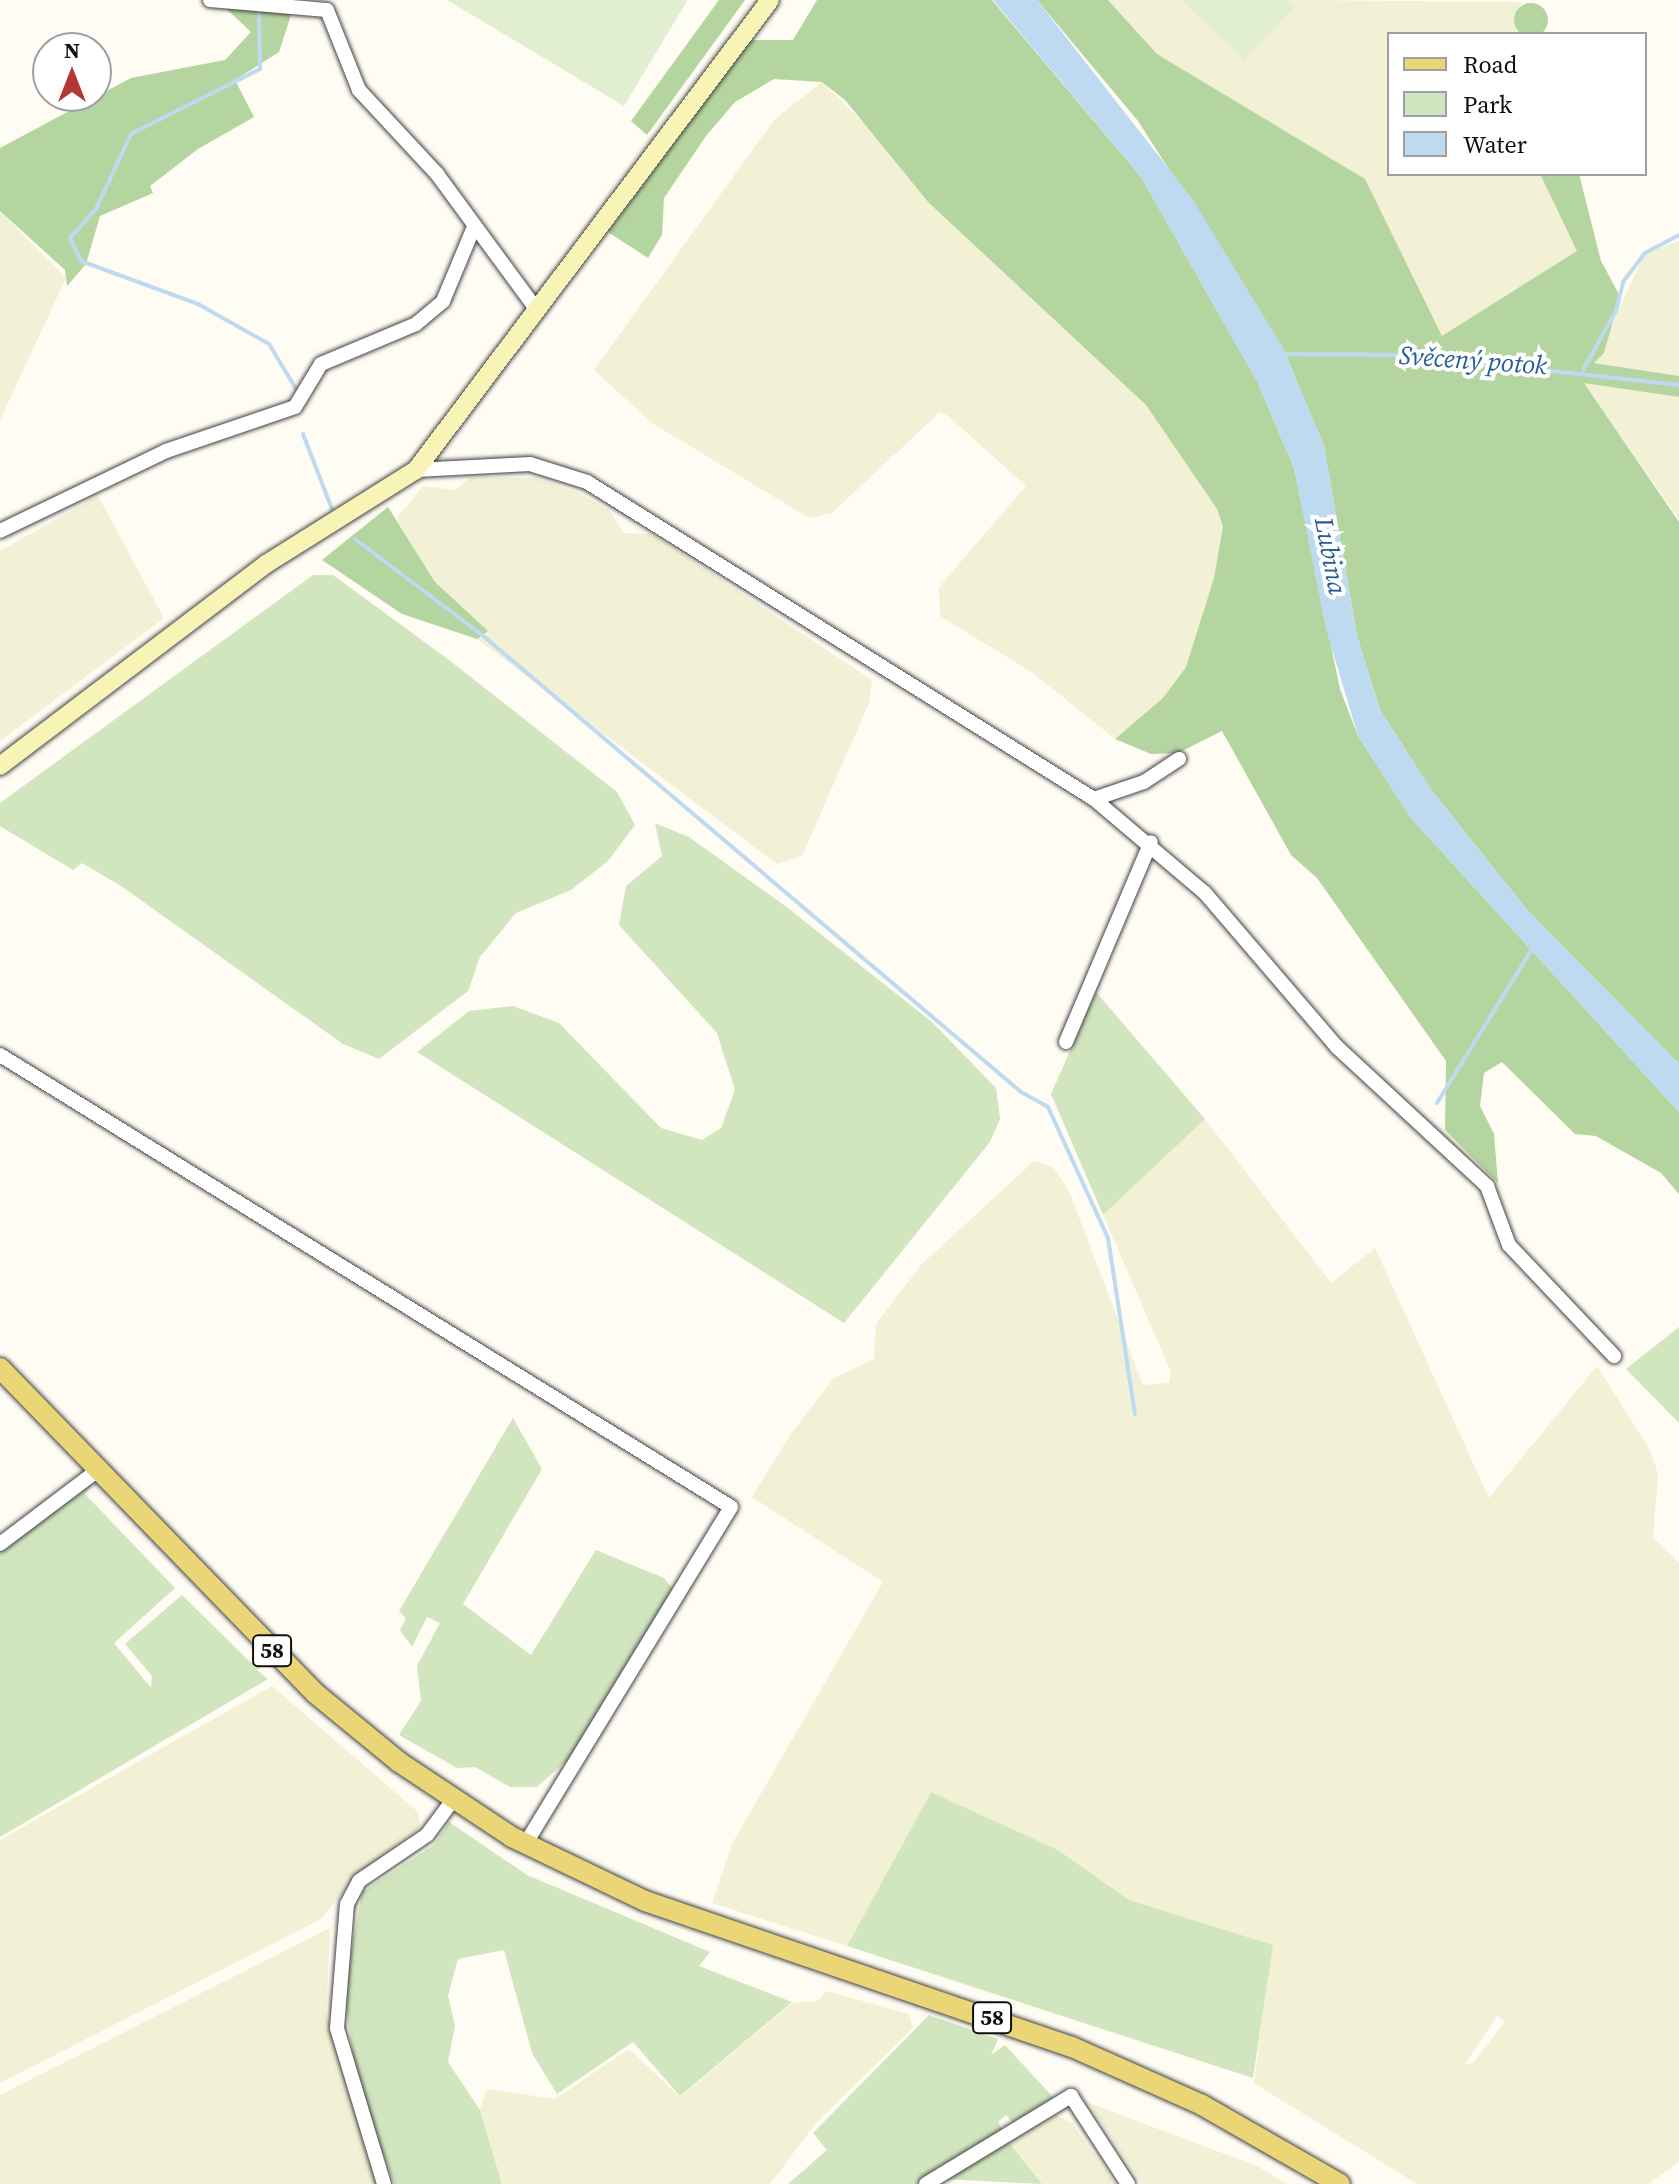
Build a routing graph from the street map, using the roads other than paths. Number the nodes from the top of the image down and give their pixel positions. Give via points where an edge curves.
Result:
1 (210, 0) edge
2 (770, 0) edge
3 (474, 227) junction
4 (537, 310) junction
5 (416, 470) junction
6 (0, 531) edge
7 (1179, 759) dead end
8 (0, 766) edge
9 (1094, 799) junction
10 (1151, 842) junction
11 (1066, 1042) dead end
12 (0, 1055) edge
13 (1614, 1356) dead end
14 (0, 1368) edge
15 (98, 1470) junction
16 (0, 1544) edge
17 (453, 1800) junction
18 (525, 1845) junction
19 (384, 2184) edge
20 (926, 2184) edge
21 (1128, 2184) edge
22 (1340, 2184) edge

1 - 3 street via 327,10 353,81 419,151
2 - 4 street
3 - 4 street
3 - 6 street via 443,301 416,324 321,364 295,407 166,451
4 - 5 street
5 - 8 street via 266,564
5 - 9 street via 530,464 604,490
7 - 9 street via 1144,782
9 - 10 street
10 - 11 street
10 - 13 street via 1205,893 1337,1047 1487,1186 1509,1245
12 - 18 street via 731,1507
14 - 15 main road, 58
15 - 16 street
15 - 17 main road, 58 via 315,1693
17 - 18 main road, 58
17 - 19 street via 427,1835 359,1881 347,1904 337,2028
18 - 22 main road, 58 via 645,1901 1072,2047 1202,2105
20 - 21 street via 1071,2096

